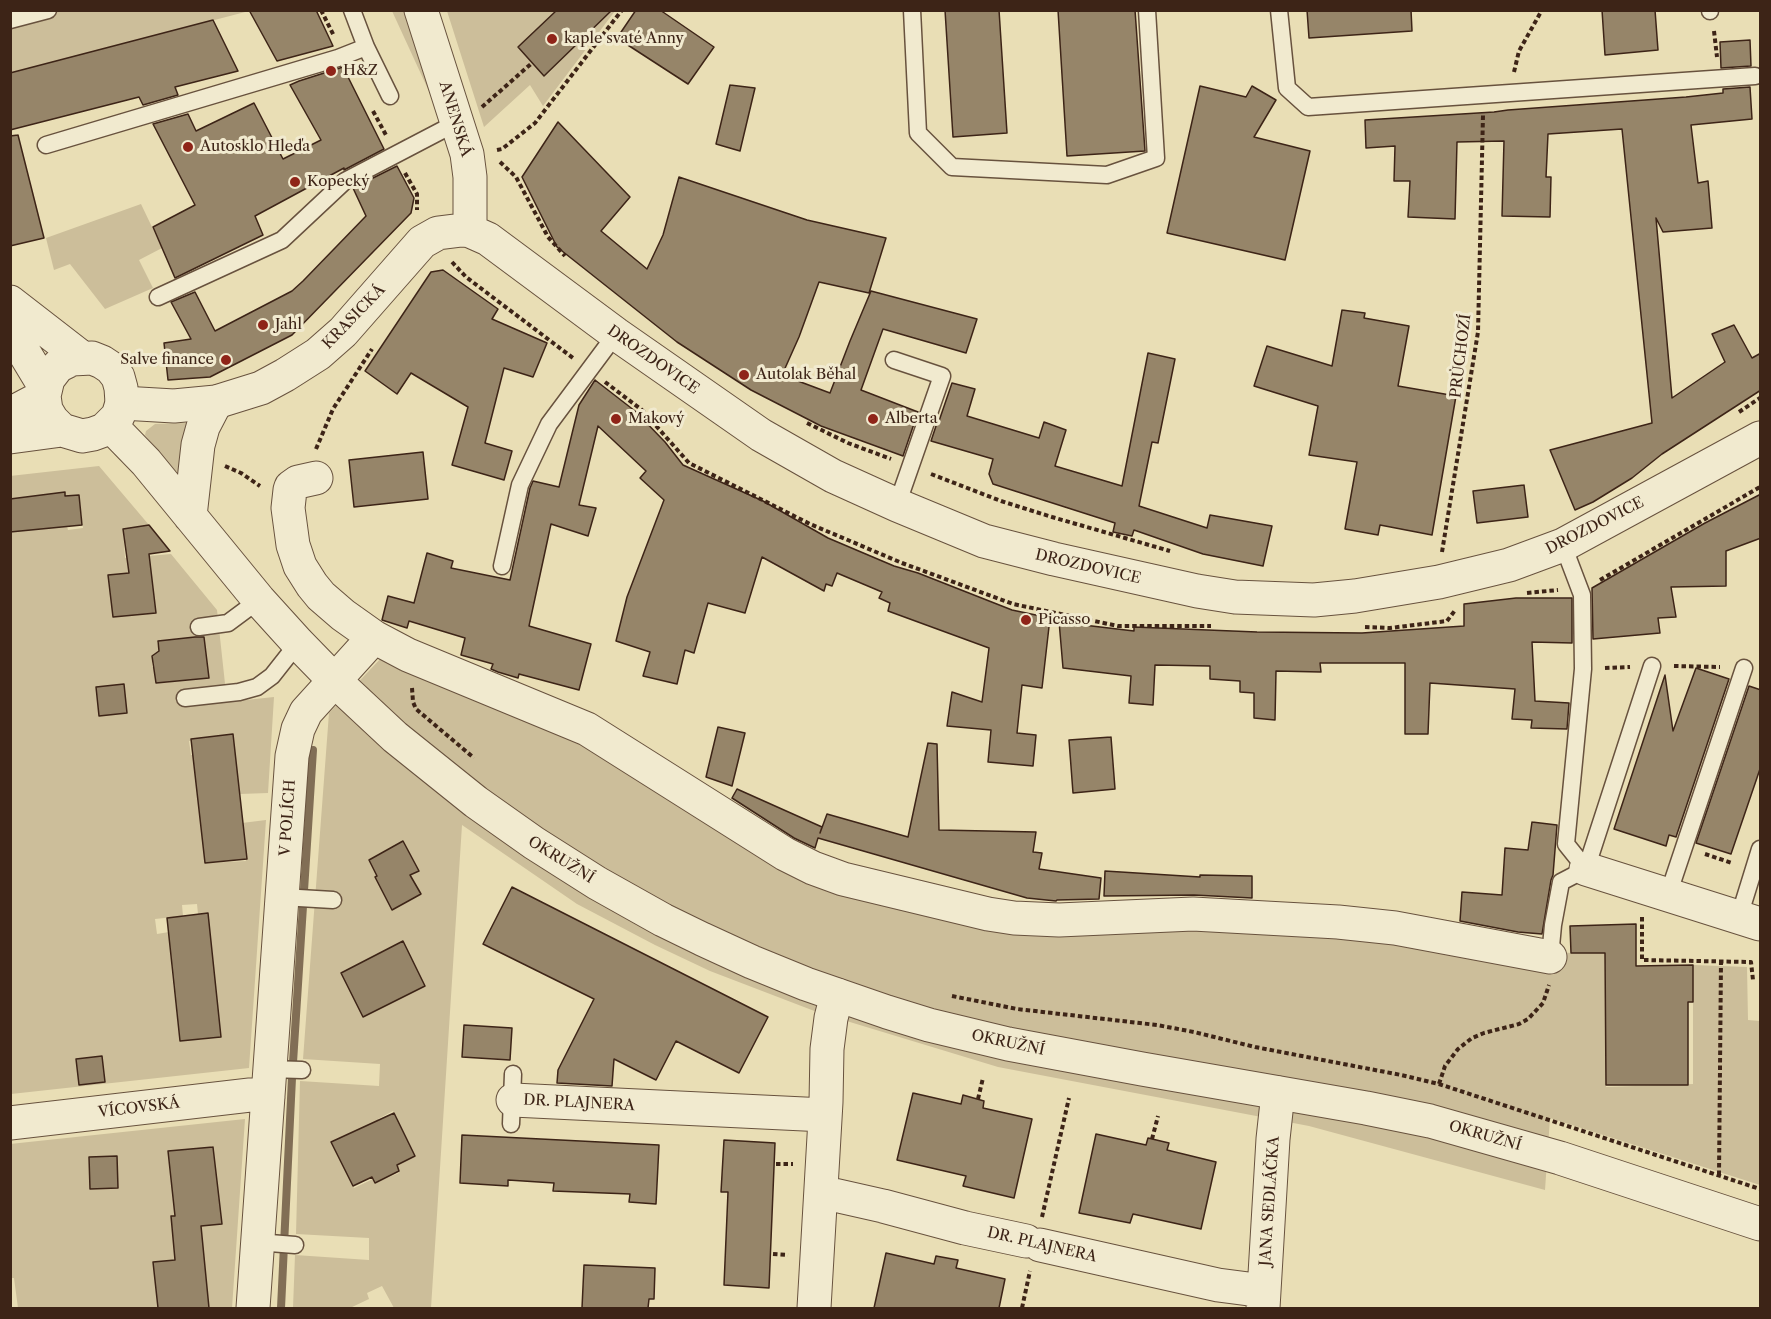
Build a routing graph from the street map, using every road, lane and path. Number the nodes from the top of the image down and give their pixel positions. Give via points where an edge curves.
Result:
1 (48, 10) edge
2 (352, 10) edge
3 (421, 10) edge
4 (622, 10) edge
5 (912, 10) edge
6 (1147, 10) edge
7 (1279, 10) edge
8 (1542, 10) edge
9 (1710, 11) edge
10 (10, 20) edge
11 (366, 47) junction
12 (532, 63) dead end
13 (1755, 76) dead end
14 (1719, 78) junction
15 (1509, 93) junction
16 (1484, 95) junction
17 (390, 96) dead end
18 (465, 118) junction
19 (46, 145) dead end
20 (477, 152) junction
21 (470, 231) junction
22 (429, 238) junction
23 (568, 260) dead end
24 (158, 297) dead end
25 (10, 302) edge
26 (10, 329) edge
27 (616, 334) junction
28 (374, 345) dead end
29 (81, 357) junction
30 (894, 360) dead end
31 (590, 370) junction
32 (44, 391) junction
33 (216, 402) junction
34 (10, 414) edge
35 (116, 414) junction
36 (805, 422) dead end
37 (62, 430) junction
38 (10, 437) edge
39 (1761, 438) edge
40 (223, 465) dead end
41 (910, 466) junction
42 (294, 487) junction
43 (1761, 487) edge
44 (897, 505) junction
45 (190, 516) junction
46 (1563, 545) junction
47 (1178, 553) dead end
48 (502, 566) dead end
49 (1579, 587) junction
50 (1521, 593) dead end
51 (1448, 594) junction
52 (259, 600) junction
53 (1213, 626) dead end
54 (199, 627) dead end
55 (1355, 627) dead end
56 (374, 637) junction
57 (298, 644) junction
58 (1652, 666) dead end
59 (1744, 668) dead end
60 (335, 681) junction
61 (185, 698) dead end
62 (416, 709) dead end
63 (475, 759) dead end
64 (1684, 848) junction
65 (1761, 849) edge
66 (1586, 869) junction
67 (1754, 870) junction
68 (289, 897) junction
69 (333, 900) dead end
70 (1655, 902) junction
71 (1750, 920) edge
72 (1550, 957) junction
73 (1721, 961) junction
74 (1754, 980) dead end
75 (837, 996) junction
76 (950, 996) dead end
77 (302, 1070) dead end
78 (273, 1078) junction
79 (983, 1078) dead end
80 (1278, 1093) junction
81 (1069, 1098) dead end
82 (512, 1099) dead end
83 (978, 1099) dead end
84 (825, 1114) junction
85 (1158, 1116) dead end
86 (10, 1123) edge
87 (1152, 1139) dead end
88 (776, 1164) dead end
89 (799, 1164) dead end
90 (1719, 1175) dead end
91 (821, 1192) junction
92 (1761, 1224) edge
93 (265, 1243) junction
94 (1034, 1243) junction
95 (295, 1245) dead end
96 (773, 1254) dead end
97 (794, 1255) dead end
98 (1263, 1300) edge
99 (253, 1308) edge
100 (814, 1308) edge
101 (1022, 1308) edge

1 - 10 lane
2 - 11 lane
3 - 18 street, ANENSKÁ
4 - 20 path via 535,123 502,149
5 - 6 lane via 918,133 952,167 1107,175 1156,158
7 - 16 lane via 1287,88 1308,107
8 - 15 path via 1520,51
9 - 14 path
11 - 17 lane
11 - 19 lane
12 - 18 path
13 - 14 lane
14 - 15 lane
15 - 16 lane
16 - 51 path, PRŮCHOZÍ via 1478,332
18 - 20 street, ANENSKÁ
18 - 24 lane via 345,181 282,240
20 - 21 street, ANENSKÁ via 470,177
20 - 23 path via 516,177 548,237
21 - 22 street, KRASICKÁ via 454,230
21 - 27 street, DROZDOVICE via 488,239
22 - 31 path via 466,277
22 - 33 street, KRASICKÁ via 354,322 318,354 261,388
25 - 29 street
26 - 32 street
27 - 31 lane
27 - 44 street, DROZDOVICE via 761,435 833,476
28 - 42 path via 333,409 307,470
29 - 32 street via 58,366
29 - 35 street via 102,362 117,377 122,388
30 - 41 lane via 942,376
31 - 48 lane via 549,424 520,485
31 - 53 path via 642,410 689,463 810,524 902,563 1013,604 1118,626
32 - 34 street
32 - 37 street via 46,410
33 - 35 street, KRASICKÁ
33 - 45 street via 198,445
35 - 37 street, KRASICKÁ via 104,430 93,434 82,436
35 - 45 street via 132,447
36 - 41 path
37 - 38 street, KRASICKÁ
39 - 46 street, DROZDOVICE
40 - 42 path
41 - 44 lane
41 - 47 path via 1001,501
42 - 56 street via 295,554 305,574 321,596
43 - 49 path via 1599,581
44 - 51 street, DROZDOVICE via 984,541 1216,594 1314,600
45 - 52 street
46 - 49 lane
46 - 51 street, DROZDOVICE
49 - 50 path
49 - 66 lane via 1583,669 1566,844
51 - 55 path via 1447,621 1390,628
52 - 54 lane via 228,623
52 - 57 street
56 - 60 street, V POLÍCH
56 - 72 street via 408,655 587,729 785,854 843,879 1014,918 1059,920 1193,914 1338,922 1395,928
57 - 60 street
57 - 61 lane via 272,676 257,687
58 - 66 lane
59 - 64 lane
60 - 68 street, V POLÍCH via 309,708 298,729 292,756
60 - 75 street, OKRUŽNÍ via 447,779 567,865 702,939
62 - 63 path
64 - 67 path
64 - 70 lane
65 - 67 lane
66 - 70 street
66 - 72 lane via 1561,882
67 - 71 lane
68 - 69 lane
68 - 78 street, V POLÍCH
70 - 71 street
70 - 73 path via 1642,960
72 - 76 path via 1549,986 1540,1008 1519,1024 1464,1043 1450,1057 1439,1084 1157,1025 1017,1009
73 - 74 path via 1751,962
73 - 90 path
75 - 80 street, OKRUŽNÍ via 929,1025 1008,1044
75 - 84 street via 828,1042
77 - 78 lane
78 - 86 street, VÍCOVSKÁ via 250,1095
78 - 93 street, V POLÍCH
79 - 83 path
80 - 92 street, OKRUŽNÍ via 1439,1123
80 - 98 street, JANA SEDLÁČKA
81 - 94 path
82 - 84 street, DR. PLAJNERA
84 - 91 street
85 - 87 path
88 - 89 path
91 - 94 street, DR. PLAJNERA
91 - 100 street
93 - 95 lane
93 - 99 street, V POLÍCH
94 - 98 street, DR. PLAJNERA
94 - 101 path
96 - 97 path

